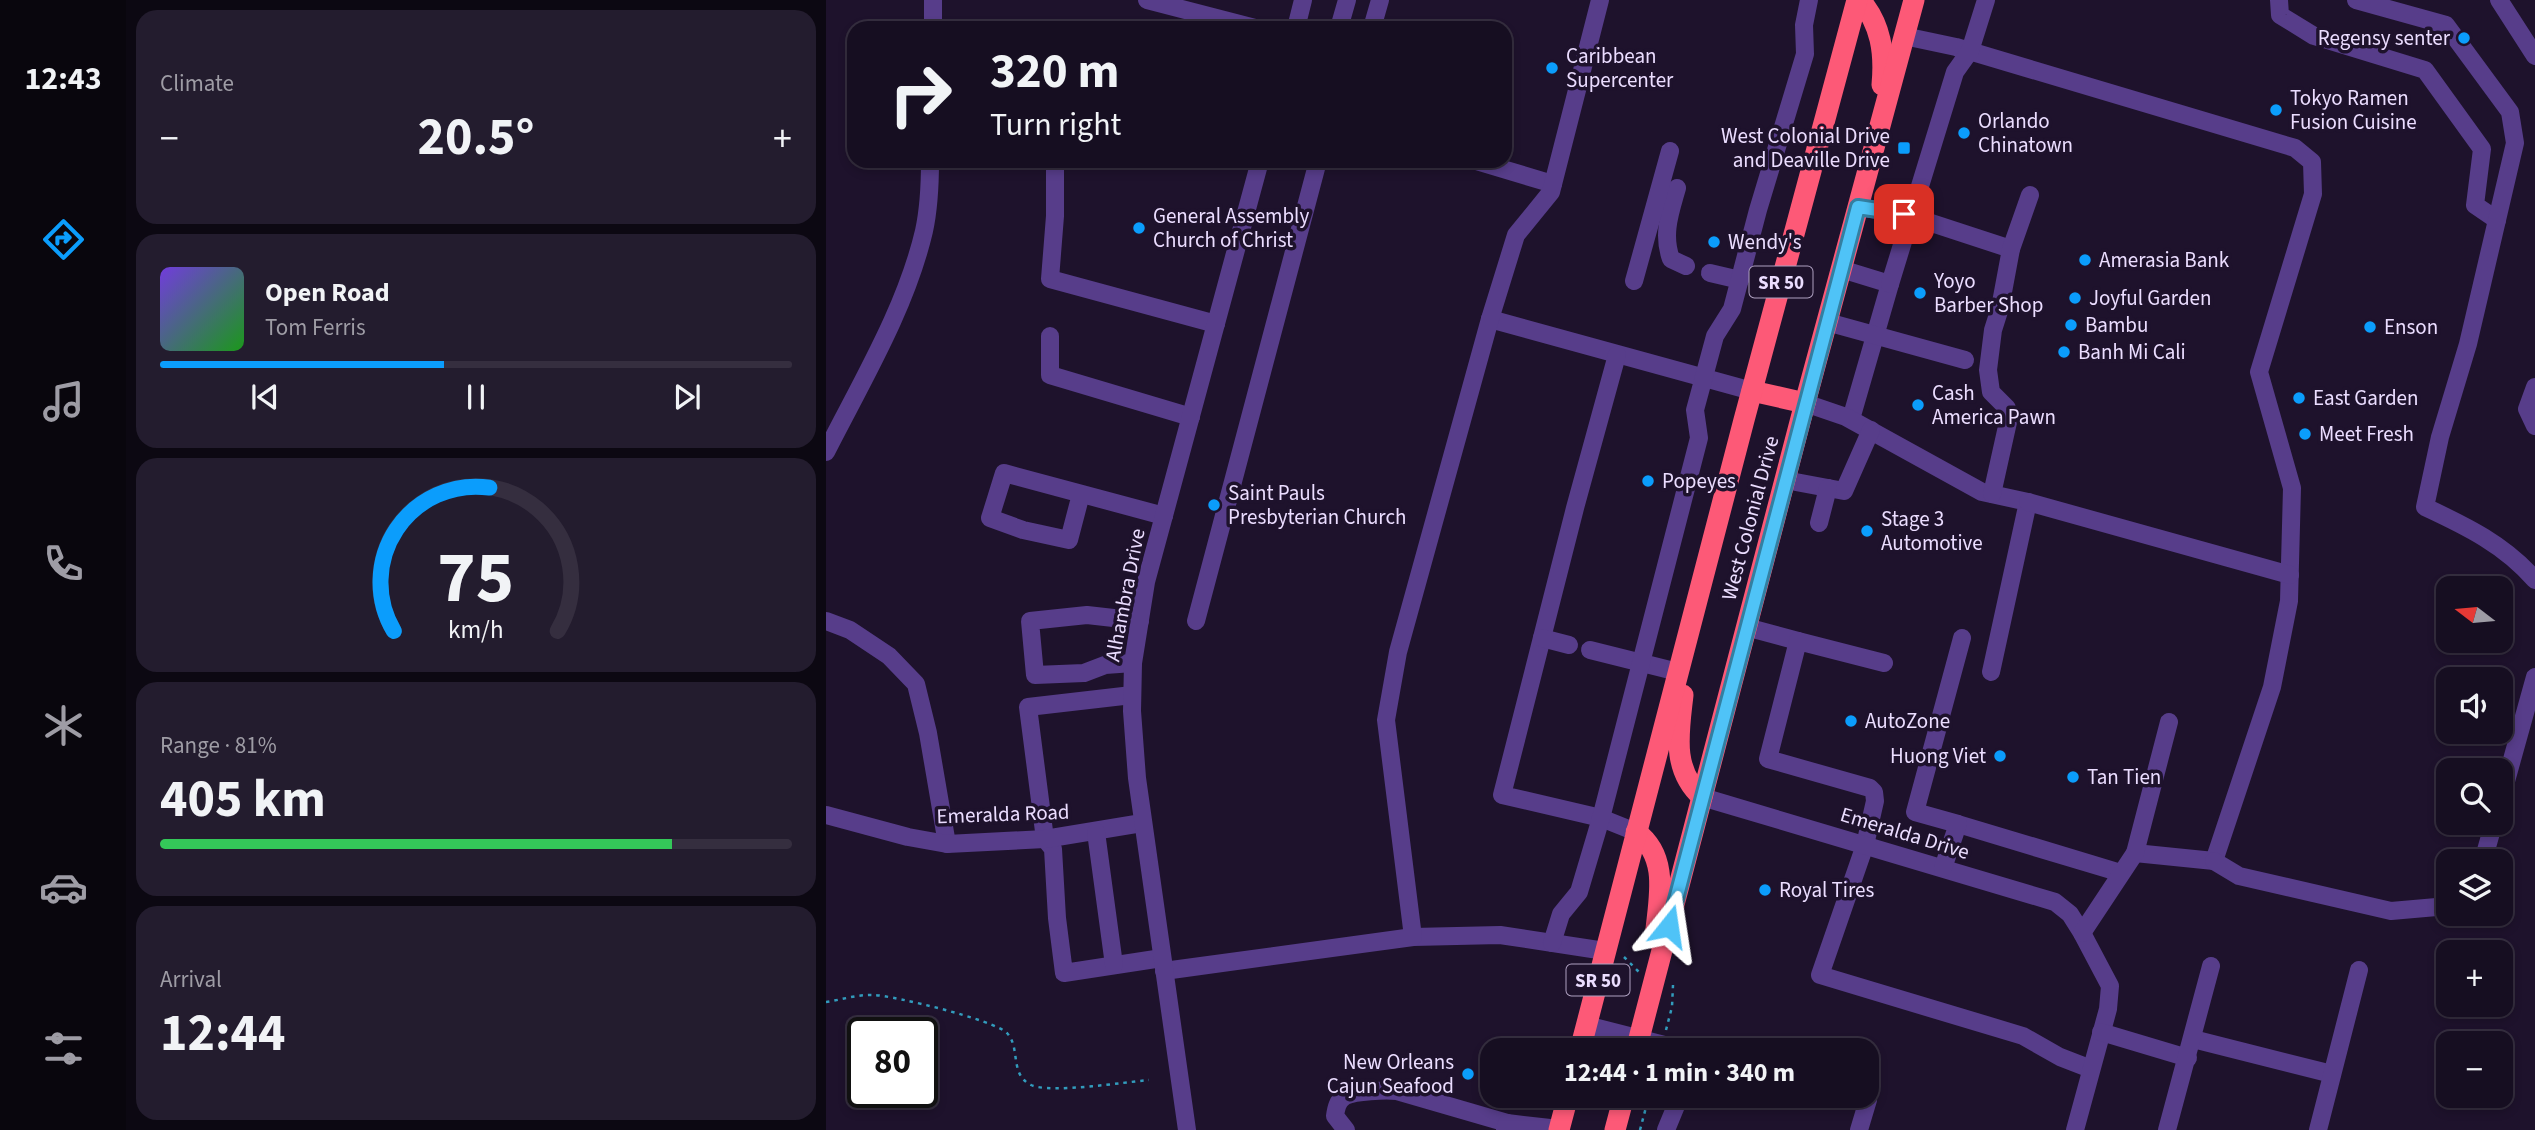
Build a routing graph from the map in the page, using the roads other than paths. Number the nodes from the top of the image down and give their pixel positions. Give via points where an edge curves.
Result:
1 (933, 0) edge
2 (1147, 0) edge
3 (1303, 0) edge
4 (1347, 0) edge
5 (1380, 0) edge
6 (1600, 0) edge
7 (1809, 0) edge
8 (1858, 0) edge
9 (1914, 0) edge
10 (1986, 0) edge
11 (2279, 0) edge
12 (2356, 0) edge
13 (2498, 0) edge
14 (933, 21) edge
15 (1228, 21) edge
16 (1298, 21) edge
17 (1341, 21) edge
18 (1375, 21) edge
19 (1904, 36) junction
20 (1970, 51) junction
21 (2535, 56) edge
22 (1878, 132) junction
23 (1670, 151) dead end
24 (930, 168) edge
25 (1055, 168) edge
26 (1255, 168) edge
27 (1316, 168) edge
28 (1499, 168) edge
29 (1553, 184) junction
30 (1677, 188) dead end
31 (2029, 195) dead end
32 (1858, 207) junction
33 (1911, 216) junction
34 (2497, 220) junction
35 (2011, 249) junction
36 (1686, 266) dead end
37 (1841, 269) junction
38 (1710, 272) dead end
39 (1740, 280) junction
40 (1634, 281) dead end
41 (1890, 284) junction
42 (1490, 319) junction
43 (1827, 322) junction
44 (1216, 324) junction
45 (1875, 335) junction
46 (1050, 336) dead end
47 (1617, 355) junction
48 (1965, 360) dead end
49 (1704, 379) junction
50 (2535, 387) edge
51 (1752, 391) junction
52 (1805, 403) junction
53 (1191, 417) junction
54 (1851, 419) junction
55 (2535, 426) edge
56 (1871, 430) junction
57 (826, 452) edge
58 (1785, 480) junction
59 (1828, 488) junction
60 (1081, 494) junction
61 (1992, 494) junction
62 (2028, 502) junction
63 (1164, 516) junction
64 (1819, 523) dead end
65 (2290, 575) junction
66 (2535, 580) edge
67 (826, 621) edge
68 (1140, 621) junction
69 (1196, 621) dead end
70 (1746, 627) junction
71 (1689, 630) junction
72 (1542, 638) junction
73 (1962, 638) dead end
74 (1798, 641) junction
75 (1569, 645) dead end
76 (1590, 650) dead end
77 (1133, 663) junction
78 (1640, 663) junction
79 (1884, 663) dead end
80 (1678, 672) junction
81 (1991, 672) dead end
82 (2535, 677) edge
83 (1132, 695) junction
84 (2169, 722) dead end
85 (2512, 758) edge
86 (1702, 797) junction
87 (826, 815) edge
88 (1601, 818) junction
89 (1142, 823) junction
90 (1958, 824) junction
91 (1096, 832) junction
92 (1636, 832) junction
93 (1045, 839) junction
94 (947, 844) junction
95 (1865, 845) junction
96 (2135, 852) junction
97 (2214, 861) junction
98 (1943, 868) junction
99 (2121, 873) junction
100 (2436, 907) edge
101 (2082, 933) junction
102 (1413, 937) junction
103 (1552, 943) junction
104 (1614, 953) junction
105 (1163, 964) junction
106 (1114, 965) junction
107 (2211, 967) dead end
108 (2359, 970) dead end
109 (1660, 1001) junction
110 (1586, 1025) junction
111 (2101, 1032) junction
112 (1583, 1038) edge
113 (1622, 1038) edge
114 (1641, 1038) edge
115 (2193, 1039) junction
116 (2188, 1058) junction
117 (2091, 1069) junction
118 (2332, 1074) junction
119 (1565, 1108) edge
120 (1621, 1108) edge
121 (1675, 1108) edge
122 (1866, 1108) edge
123 (1336, 1125) edge
124 (1506, 1126) edge
125 (1559, 1129) edge
126 (1187, 1130) edge
127 (1615, 1130) edge
128 (1665, 1130) edge
129 (1859, 1130) edge
130 (2075, 1130) edge
131 (2167, 1130) edge
132 (2318, 1130) edge

1 - 14 street
2 - 15 street
3 - 16 street
4 - 17 street
5 - 18 street
6 - 29 street
7 - 39 street via 1805,54
8 - 22 highway via 1880,33 1884,68
8 - 51 highway, West Colonial Drive / SR 50
9 - 19 highway, West Colonial Drive / SR 50
10 - 20 street
11 - 34 street via 2280,15 2314,36 2425,70 2482,149 2475,205
12 - 34 street via 2446,25 2510,112 2515,144
13 - 21 street
19 - 20 street
19 - 22 highway, West Colonial Drive / SR 50
20 - 33 street via 1955,72
20 - 65 street via 2295,148 2312,162 2313,194 2259,372 2292,488
22 - 32 highway, West Colonial Drive / SR 50
23 - 40 street
24 - 57 street via 924,230 905,288
25 - 44 street via 1049,279
26 - 44 street, Alhambra Drive
27 - 69 street
28 - 29 street
29 - 42 street via 1516,235
30 - 36 street via 1666,245 1671,259
31 - 35 street
32 - 33 street
32 - 37 highway, West Colonial Drive / SR 50
33 - 35 street
33 - 41 street
34 - 66 street via 2425,507 2472,529 2518,560
35 - 61 street via 1988,370 1991,392 2008,412
37 - 41 street
37 - 43 highway, West Colonial Drive / SR 50
38 - 39 street
39 - 49 street via 1732,309 1715,336
41 - 45 street
42 - 47 street
42 - 102 street via 1398,652 1386,720
43 - 45 street
43 - 52 highway, West Colonial Drive / SR 50
44 - 53 street, Alhambra Drive
45 - 48 street
45 - 54 street
46 - 53 street via 1050,375
47 - 49 street
47 - 72 street
49 - 51 street
49 - 78 street via 1695,410 1699,438
50 - 55 street via 2528,409
51 - 52 highway
51 - 71 highway, West Colonial Drive / SR 50
52 - 54 street
52 - 58 highway, West Colonial Drive / SR 50
53 - 63 street, Alhambra Drive
54 - 56 street
56 - 59 street via 1844,491
56 - 61 street
58 - 59 street
58 - 70 highway, West Colonial Drive / SR 50
59 - 64 street
60 - 60 street via 1004,473 990,518 1069,540
60 - 63 street
61 - 62 street
62 - 65 street
62 - 81 street
63 - 68 street, Alhambra Drive
65 - 97 street via 2272,687
67 - 94 street via 850,630 889,656 916,684
68 - 77 street, Alhambra Drive
68 - 77 street via 1087,615 1030,621 1035,675 1084,673 1105,665
70 - 74 street
70 - 86 highway, West Colonial Drive / SR 50
71 - 80 highway, West Colonial Drive / SR 50
71 - 86 highway via 1677,749 1683,772
72 - 75 street
72 - 88 street via 1502,795
73 - 90 street via 1914,812
74 - 79 street
74 - 95 street via 1768,760 1870,788 1875,801
76 - 78 street
77 - 83 street, Alhambra Drive
78 - 80 street
78 - 88 street
80 - 92 highway, West Colonial Drive / SR 50
82 - 85 street
83 - 89 street, Alhambra Drive
83 - 93 street via 1028,707
84 - 96 street
86 - 95 street, Emeralda Drive
86 - 109 highway, West Colonial Drive / SR 50
87 - 94 street, Emeralda Road
88 - 92 street
88 - 103 street via 1579,892 1560,914
89 - 91 street, Emeralda Road
89 - 105 street, Alhambra Drive
90 - 98 street
90 - 99 street
91 - 93 street, Emeralda Road
91 - 106 street
92 - 104 highway, West Colonial Drive / SR 50
92 - 109 highway via 1655,851 1660,875
93 - 94 street, Emeralda Road
93 - 106 street via 1053,849 1064,974
95 - 98 street, Emeralda Drive
95 - 117 street via 1820,975 2023,1036 2060,1058
96 - 97 street
96 - 99 street
97 - 100 street via 2239,876 2390,911
98 - 101 street, Emeralda Drive via 2055,902
99 - 101 street
101 - 111 street, Emeralda Drive via 2110,986
102 - 103 street via 1500,935
102 - 105 street
103 - 104 street
104 - 110 highway, West Colonial Drive / SR 50
105 - 106 street
105 - 126 street, Alhambra Drive
107 - 115 street
108 - 118 street
109 - 114 highway, West Colonial Drive / SR 50
110 - 112 highway, West Colonial Drive / SR 50
110 - 113 street
111 - 116 street
111 - 117 street, Emeralda Drive
115 - 116 street
115 - 118 street
116 - 131 street
117 - 130 street, Emeralda Drive
118 - 132 street
119 - 125 highway
120 - 127 highway
121 - 128 street
122 - 129 street
123 - 124 street via 1337,1104 1345,1096 1397,1091
124 - 125 street

